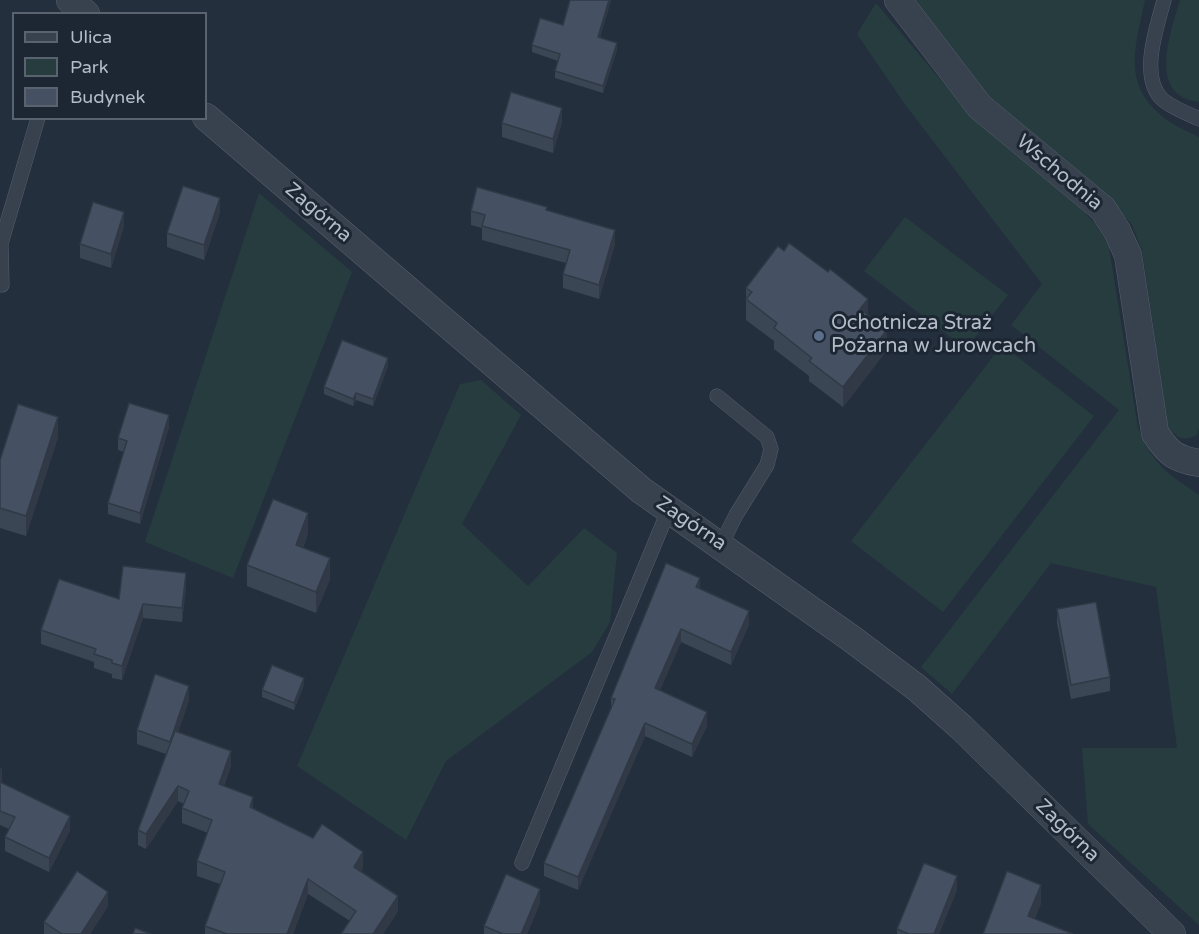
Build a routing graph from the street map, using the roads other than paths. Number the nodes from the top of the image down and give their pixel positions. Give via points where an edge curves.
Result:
1 (71, 0) edge
2 (898, 0) edge
3 (1164, 0) edge
4 (84, 12) edge
5 (207, 118) edge
6 (1199, 118) edge
7 (37, 120) edge
8 (0, 246) edge
9 (2, 285) dead end
10 (717, 396) dead end
11 (1199, 463) edge
12 (669, 509) junction
13 (722, 545) junction
14 (522, 863) dead end
15 (1172, 934) edge

1 - 4 street
2 - 11 street, Wschodnia via 980,107 1103,209 1128,255 1155,433 1166,450 1181,460
3 - 6 lane via 1151,54 1154,86 1162,99
5 - 12 street, Zagórna via 641,490
7 - 8 lane
8 - 9 lane
10 - 13 lane via 767,437 771,449 767,465
12 - 13 street, Zagórna
12 - 14 lane
13 - 15 street, Zagórna via 917,688

